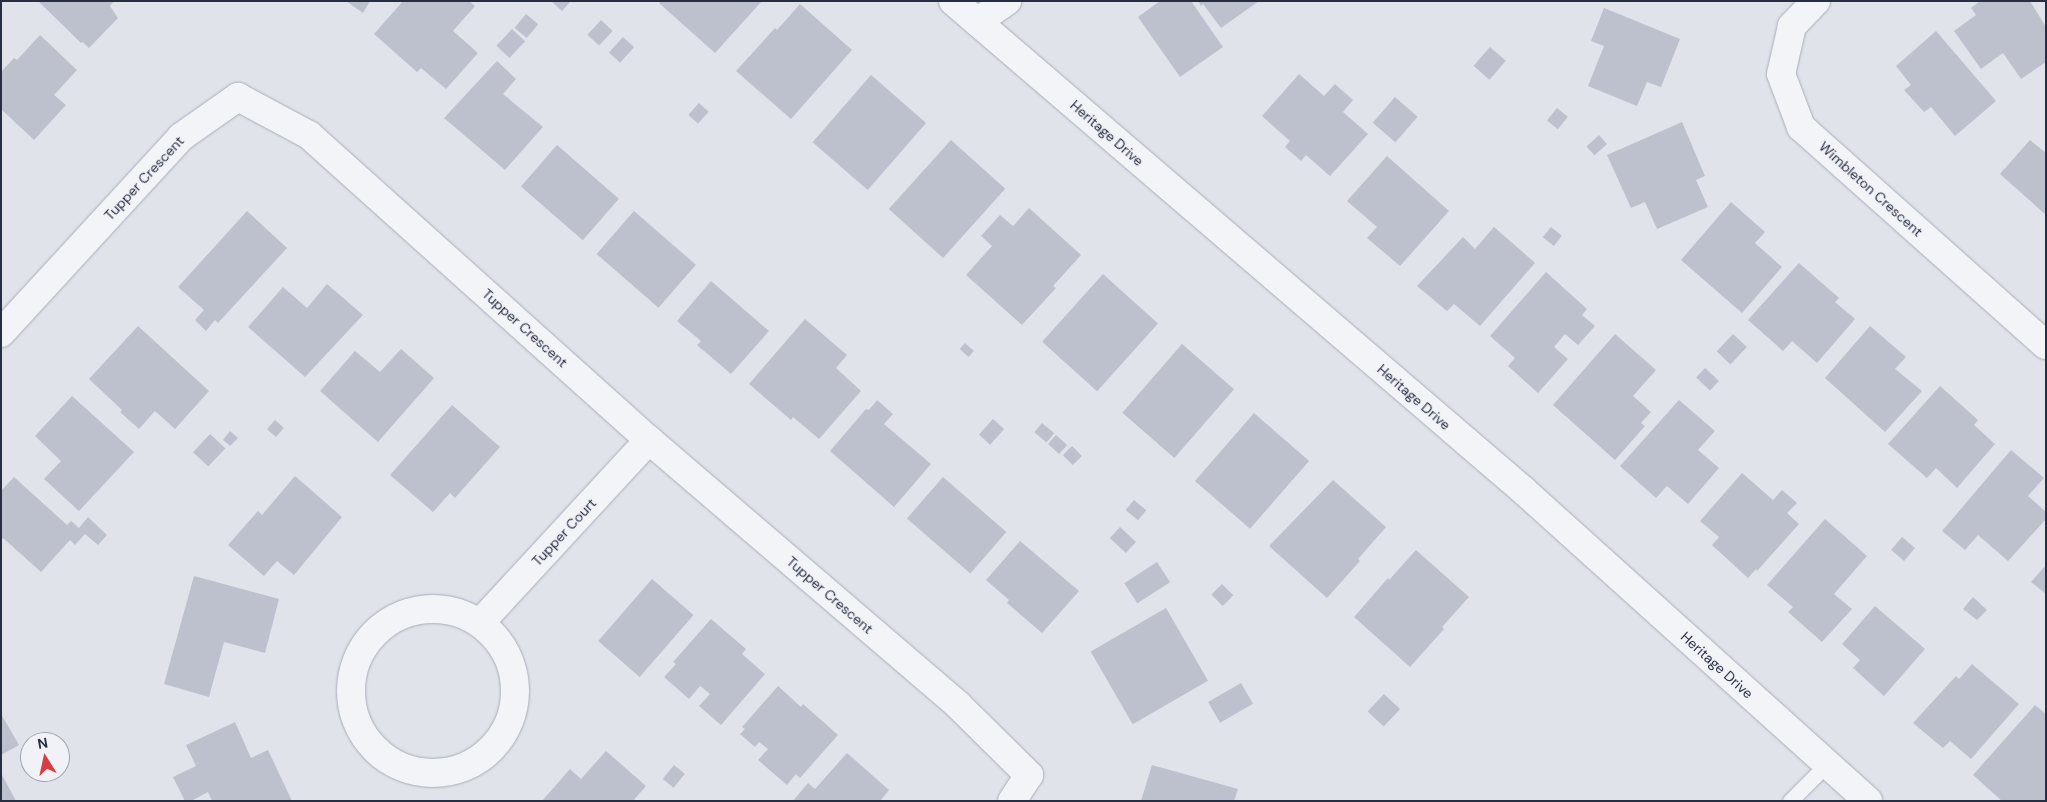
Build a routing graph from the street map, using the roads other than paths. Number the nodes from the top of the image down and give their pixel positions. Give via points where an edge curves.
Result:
1 (953, 1) edge
2 (1007, 1) edge
3 (1816, 1) edge
4 (977, 22) junction
5 (1, 333) edge
6 (2046, 345) edge
7 (649, 440) junction
8 (480, 624) junction
9 (1827, 764) junction
10 (1012, 801) edge
11 (1790, 801) edge
12 (1868, 801) edge

1 - 4 street, Heritage Drive
2 - 4 street
3 - 6 street, Wimbleton Crescent via 1792,26 1781,74 1801,127
4 - 9 street, Heritage Drive via 1524,491
5 - 7 street, Tupper Crescent via 181,137 238,97 309,135
7 - 8 street, Tupper Court
7 - 10 street, Tupper Crescent via 958,706 1029,775
8 - 8 street via 454,611 425,609 404,614 380,628 359,654 350,682 352,710 364,736 378,752 412,771 454,771 480,759 503,735 514,708 513,672 502,645
9 - 11 lane
9 - 12 street, Heritage Drive

